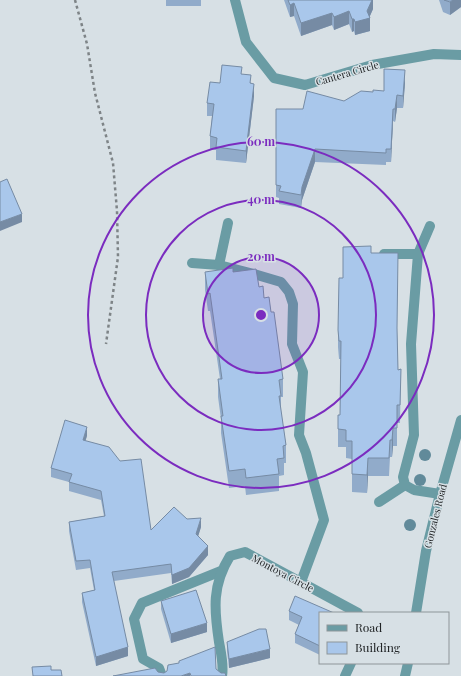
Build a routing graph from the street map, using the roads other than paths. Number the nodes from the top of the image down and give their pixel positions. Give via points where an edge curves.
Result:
1 (235, 0) edge
2 (461, 56) edge
3 (228, 223) dead end
4 (430, 226) dead end
5 (373, 254) edge
6 (418, 254) junction
7 (192, 263) dead end
8 (219, 265) junction
9 (461, 420) edge
10 (405, 485) junction
11 (440, 494) junction
12 (379, 502) dead end
13 (221, 571) junction
14 (301, 582) junction
15 (356, 612) edge
16 (416, 612) edge
17 (351, 664) edge
18 (408, 664) edge
19 (162, 676) edge
20 (222, 676) edge
21 (345, 676) edge
22 (405, 676) edge

1 - 2 street, Cantera Circle via 246,42 274,78 305,85 372,65 434,54
3 - 8 street
4 - 6 street
5 - 6 street
6 - 10 street via 412,344 414,435 403,477
7 - 8 street
8 - 14 street via 281,282 289,292 293,304 292,344 303,372 298,435 306,453 324,520
9 - 11 street, Gonzales Road
10 - 11 street via 414,490
10 - 12 street
11 - 16 street, Gonzales Road via 426,551
13 - 14 street, Montoya Circle via 230,556 245,552
13 - 19 street via 142,603 134,619 143,659 159,668
13 - 20 street, Montoya Circle via 216,588 216,617
14 - 15 street, Montoya Circle
17 - 21 street
18 - 22 street

